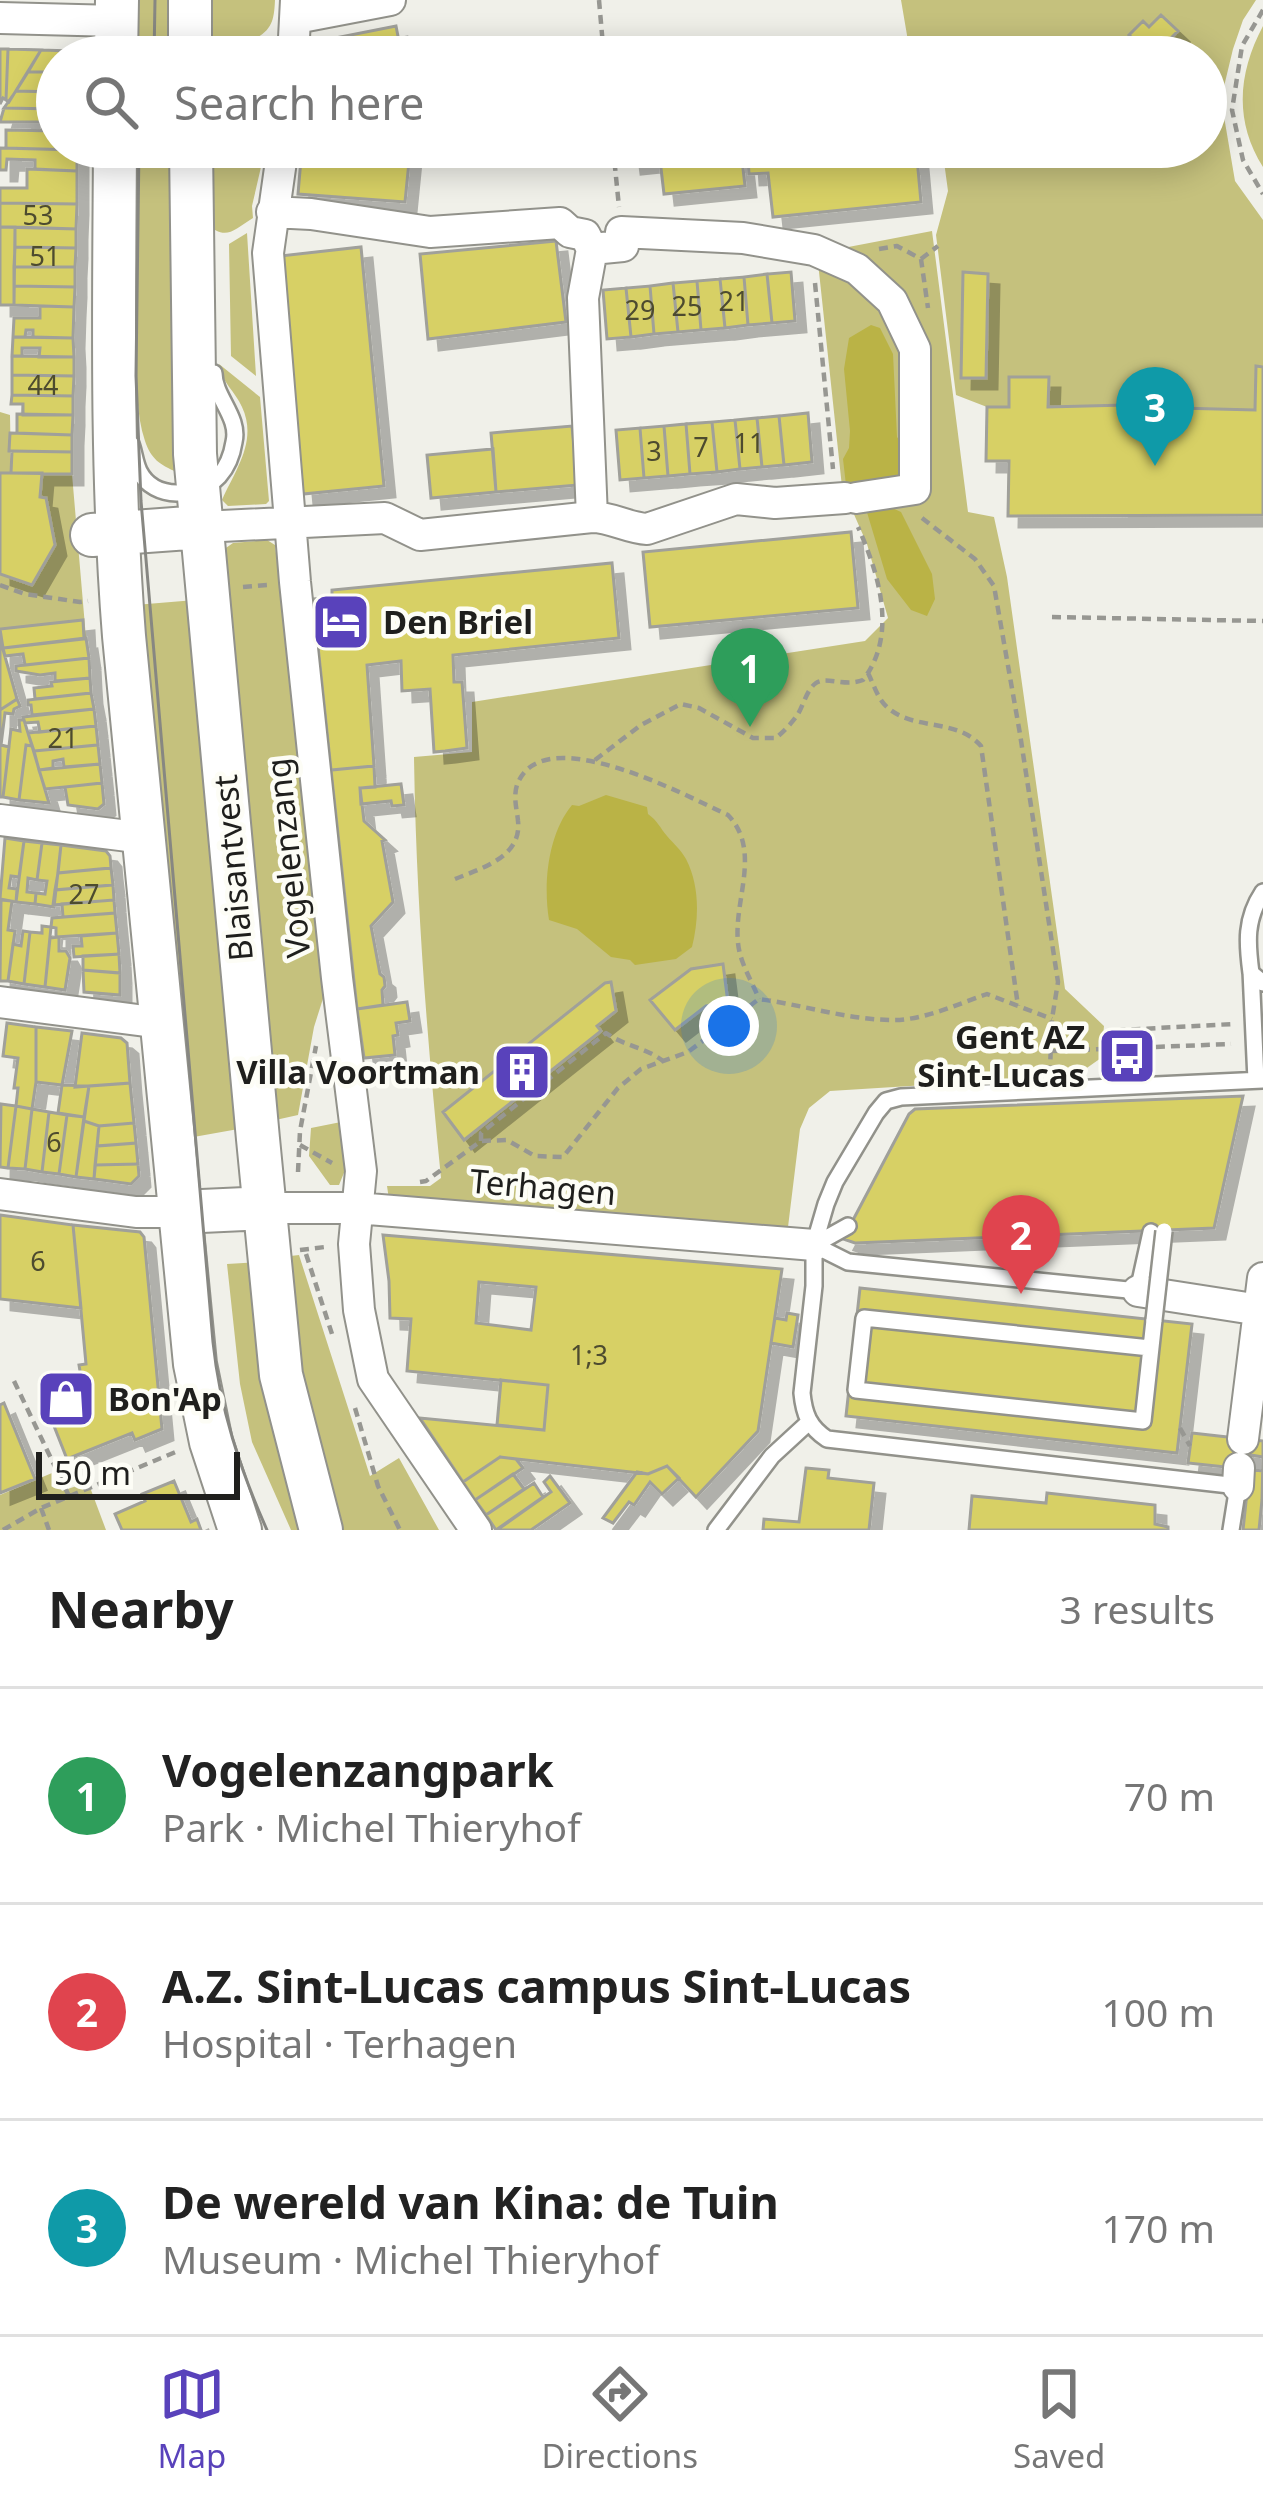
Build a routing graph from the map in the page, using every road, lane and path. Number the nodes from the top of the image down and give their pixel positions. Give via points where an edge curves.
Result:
1 (190, 0) edge
2 (390, 0) edge
3 (599, 0) edge
4 (296, 9) edge
5 (1263, 10) edge
6 (0, 18) edge
7 (121, 29) edge
8 (190, 36) edge
9 (602, 36) edge
10 (116, 168) edge
11 (193, 168) edge
12 (279, 168) edge
13 (615, 168) edge
14 (1263, 194) edge
15 (272, 212) junction
16 (621, 232) junction
17 (938, 246) dead end
18 (592, 249) junction
19 (814, 250) junction
20 (921, 259) dead end
21 (213, 364) dead end
22 (131, 397) dead end
23 (908, 491) junction
24 (845, 498) junction
25 (201, 508) junction
26 (592, 517) junction
27 (290, 522) junction
28 (104, 534) junction
29 (0, 585) edge
30 (121, 597) junction
31 (1052, 617) dead end
32 (1263, 622) edge
33 (868, 674) junction
34 (595, 760) junction
35 (0, 820) edge
36 (144, 838) junction
37 (455, 879) dead end
38 (1263, 892) edge
39 (1257, 977) edge
40 (759, 998) junction
41 (0, 1002) edge
42 (1018, 1006) junction
43 (1052, 1019) junction
44 (1252, 1022) junction
45 (161, 1023) junction
46 (1253, 1043) junction
47 (1120, 1048) junction
48 (1051, 1051) junction
49 (663, 1060) junction
50 (1124, 1064) dead end
51 (1260, 1080) edge
52 (1050, 1090) junction
53 (481, 1142) junction
54 (0, 1194) edge
55 (266, 1208) junction
56 (368, 1209) junction
57 (180, 1212) junction
58 (848, 1226) dead end
59 (814, 1245) junction
60 (1263, 1278) edge
61 (1138, 1292) junction
62 (1260, 1310) edge
63 (1150, 1348) junction
64 (14, 1381) dead end
65 (1255, 1409) edge
66 (809, 1422) junction
67 (1180, 1427) dead end
68 (362, 1431) dead end
69 (1190, 1445) dead end
70 (168, 1454) dead end
71 (1240, 1465) junction
72 (69, 1496) junction
73 (41, 1508) junction
74 (3, 1530) edge
75 (50, 1530) edge
76 (240, 1530) edge
77 (321, 1530) edge
78 (400, 1530) edge
79 (476, 1530) edge
80 (716, 1530) edge
81 (1231, 1530) edge

1 - 8 main road
2 - 4 street
3 - 9 path
5 - 14 path via 1242,46 1232,110 1243,160
6 - 7 street
10 - 28 main road
11 - 25 main road, Blaisantvest via 201,233 195,454
12 - 15 street, Vogelenzang
13 - 16 path
15 - 18 street via 430,232 560,223 585,235
15 - 27 street, Vogelenzang via 268,253
16 - 18 street via 623,246
16 - 19 street
17 - 20 path
18 - 26 street via 583,298
19 - 23 street via 857,268 892,301 915,349
19 - 24 path
21 - 25 lane via 236,435
22 - 25 lane via 139,472 154,489
23 - 24 street
23 - 43 path via 923,520 975,559 994,586 1058,982
24 - 26 street via 736,500 647,530
24 - 33 path via 883,609
25 - 27 street
25 - 28 main road
25 - 55 main road, Blaisantvest
26 - 27 street via 420,535 386,518
27 - 56 street, Vogelenzang
28 - 30 main road
29 - 30 path via 80,602
30 - 36 main road
31 - 32 path
33 - 34 path via 855,684 817,682 776,738 752,738 681,704
33 - 42 path via 887,708 962,730 981,746
34 - 37 path via 559,758 530,768 516,788 519,829 510,850
34 - 40 path via 736,824 747,866 740,954
35 - 36 street
36 - 45 main road
38 - 39 lane via 1246,936
39 - 44 lane
40 - 42 path via 898,1020 987,994
40 - 49 path via 688,1052
41 - 45 street
42 - 43 path
43 - 48 path
44 - 46 lane
44 - 47 path via 1121,1030
45 - 57 main road
46 - 47 path
46 - 51 lane
47 - 48 path
47 - 50 path
48 - 52 path
49 - 53 path via 618,1088 563,1157 536,1156 507,1140
49 - 53 path via 606,1033 481,1132
51 - 52 lane via 1162,1092
52 - 59 lane via 886,1101 835,1182
53 - 56 path via 426,1181 380,1185
54 - 57 street
55 - 56 street, Terhagen
55 - 57 main road
55 - 77 main road, Blaisantvest via 281,1375
56 - 59 street, Terhagen
56 - 79 street, Vogelenzang via 354,1244 373,1379
57 - 76 main road via 198,1382
58 - 59 lane
59 - 61 lane via 848,1262
59 - 66 lane via 802,1394
60 - 62 street
61 - 62 street
61 - 63 lane, bridge via 1158,1232
62 - 65 street
63 - 63 lane via 864,1318 856,1390 1143,1421
64 - 72 path
65 - 71 street
66 - 71 lane via 827,1438 859,1444
66 - 80 lane
67 - 69 path
68 - 78 path
70 - 72 path
71 - 81 lane
72 - 73 path
73 - 74 path
73 - 75 path

